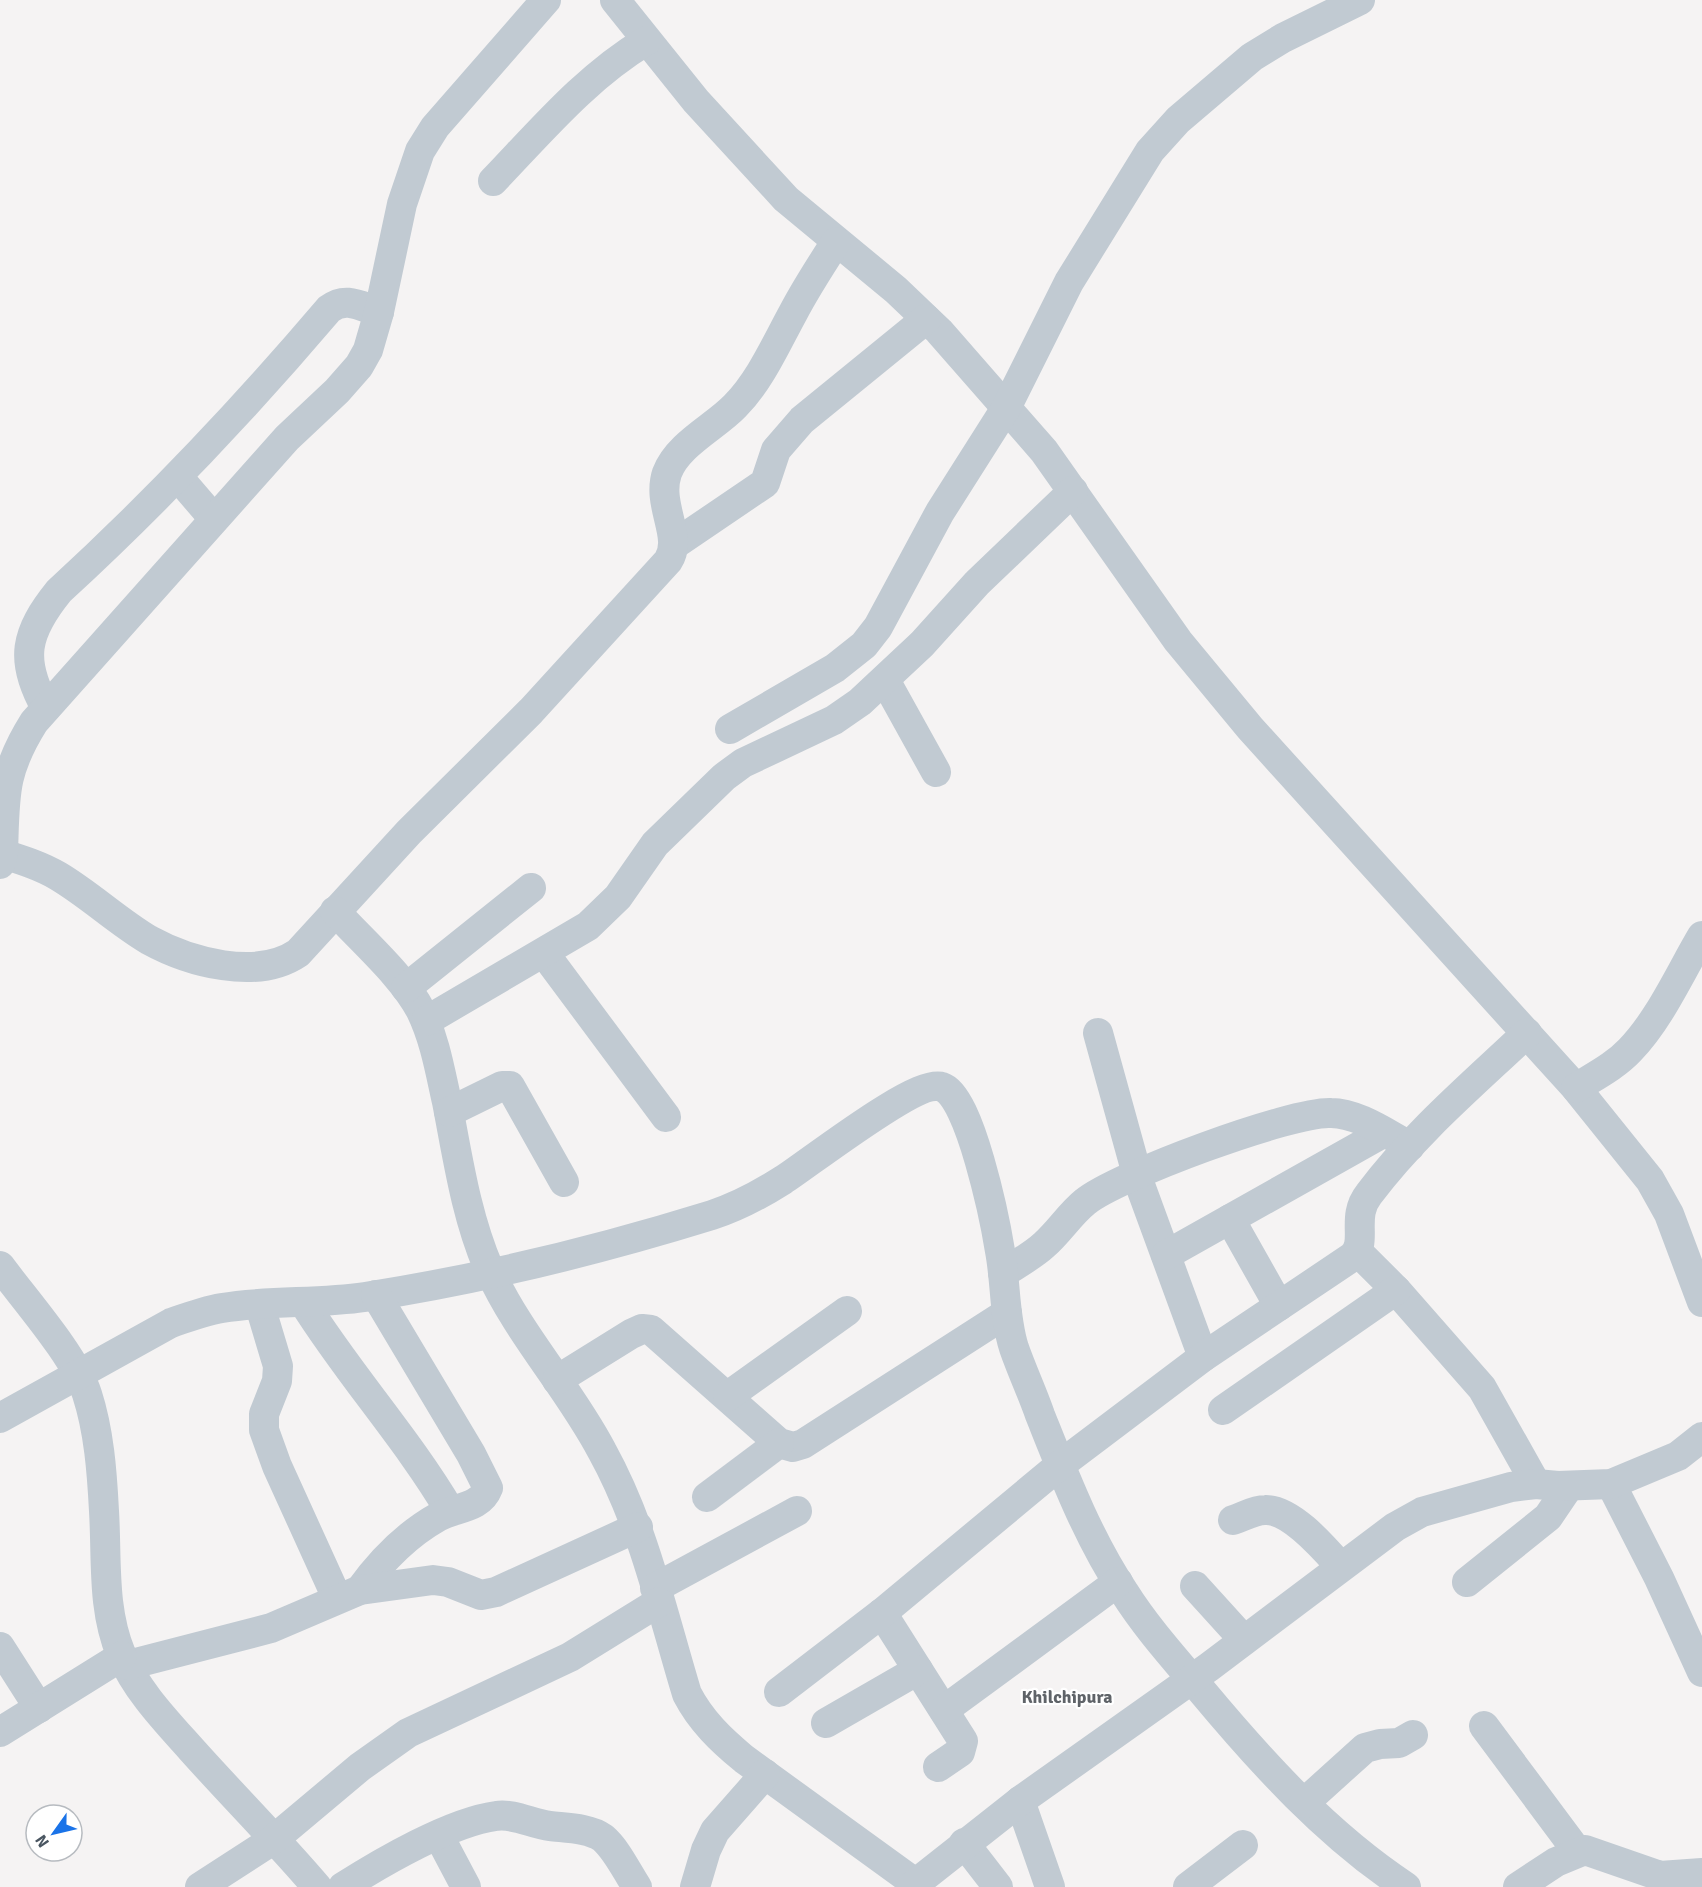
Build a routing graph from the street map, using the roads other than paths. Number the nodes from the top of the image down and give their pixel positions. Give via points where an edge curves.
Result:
1 (546, 0) edge
2 (1360, 0) edge
3 (631, 15) edge
4 (493, 181) dead end
5 (836, 242) junction
6 (379, 312) junction
7 (926, 318) junction
8 (1006, 408) junction
9 (178, 477) junction
10 (1073, 491) junction
11 (214, 519) junction
12 (675, 544) junction
13 (885, 680) junction
14 (46, 708) junction
15 (730, 729) dead end
16 (936, 771) dead end
17 (2, 859) edge
18 (531, 888) dead end
19 (335, 911) junction
20 (1702, 936) edge
21 (544, 953) junction
22 (406, 988) junction
23 (426, 1021) junction
24 (1098, 1033) dead end
25 (1527, 1033) junction
26 (1576, 1088) junction
27 (449, 1112) junction
28 (666, 1117) dead end
29 (1383, 1132) junction
30 (1410, 1146) junction
31 (1137, 1174) junction
32 (564, 1182) dead end
33 (1230, 1219) junction
34 (1358, 1252) junction
35 (1166, 1255) junction
36 (0, 1266) edge
37 (490, 1272) junction
38 (1003, 1273) junction
39 (1396, 1290) junction
40 (376, 1295) junction
41 (1702, 1302) edge
42 (304, 1303) junction
43 (260, 1306) junction
44 (1279, 1306) junction
45 (847, 1311) dead end
46 (1007, 1313) junction
47 (1203, 1357) junction
48 (78, 1372) junction
49 (557, 1380) junction
50 (728, 1396) junction
51 (1223, 1410) dead end
52 (0, 1418) edge
53 (1702, 1437) edge
54 (779, 1443) junction
55 (1060, 1465) junction
56 (1536, 1484) junction
57 (1611, 1484) junction
58 (1569, 1486) junction
59 (707, 1497) dead end
60 (450, 1511) junction
61 (797, 1511) dead end
62 (1233, 1520) dead end
63 (638, 1527) junction
64 (1340, 1566) junction
65 (1118, 1582) junction
66 (1467, 1582) dead end
67 (1195, 1586) dead end
68 (348, 1594) junction
69 (657, 1595) junction
70 (882, 1613) junction
71 (1244, 1640) junction
72 (0, 1647) edge
73 (125, 1661) junction
74 (918, 1670) junction
75 (1702, 1672) edge
76 (1192, 1679) junction
77 (779, 1692) dead end
78 (39, 1707) junction
79 (944, 1710) junction
80 (826, 1723) dead end
81 (1484, 1726) dead end
82 (0, 1732) edge
83 (1413, 1735) dead end
84 (938, 1767) dead end
85 (765, 1774) junction
86 (1020, 1801) junction
87 (1304, 1803) junction
88 (439, 1836) junction
89 (273, 1840) junction
90 (964, 1843) junction
91 (1244, 1845) dead end
92 (1577, 1851) junction
93 (1688, 1879) edge
94 (913, 1885) edge
95 (1403, 1886) edge
96 (200, 1887) edge
97 (317, 1887) edge
98 (343, 1887) edge
99 (466, 1887) edge
100 (637, 1887) edge
101 (695, 1887) edge
102 (998, 1887) edge
103 (1050, 1887) edge
104 (1188, 1887) edge
105 (1518, 1887) edge

1 - 6 street via 435,127 420,151 402,204
2 - 8 street via 1252,57 1178,120 1150,151 1069,282
3 - 4 street via 584,86
3 - 5 street via 731,142 786,199
5 - 7 street
5 - 12 street via 754,382 737,405 681,452 671,467 664,506
6 - 9 street via 346,301 329,309
6 - 11 street via 359,366
7 - 8 street
7 - 12 street via 802,420 776,450 765,483
8 - 10 street
8 - 15 street via 940,512 878,627 864,645 835,668
9 - 11 street
9 - 14 street via 43,611 28,649 34,686
10 - 13 street via 977,583
10 - 25 street via 1178,641 1250,728
11 - 14 street
12 - 19 street via 668,561 531,711
13 - 16 street
13 - 21 street via 834,720 761,753 724,777 655,844 608,908 588,926
14 - 17 street via 15,753 6,781
17 - 19 street via 59,877 150,940 229,965 259,967 285,962 313,939
18 - 22 street
19 - 22 street
20 - 26 street via 1630,1050
21 - 23 street
21 - 28 street
22 - 23 street
23 - 27 street
24 - 31 street
25 - 26 street
25 - 30 street
26 - 41 street via 1650,1180 1674,1225
27 - 32 street via 502,1086 510,1086
27 - 37 street via 469,1213
29 - 30 street
29 - 31 street via 1350,1117 1319,1113
29 - 33 street
30 - 34 street via 1361,1205
31 - 35 street
31 - 38 street via 1085,1202 1045,1244
33 - 35 street
33 - 44 street
34 - 39 street
34 - 44 street
35 - 47 street
36 - 48 street
37 - 38 street via 724,1211 784,1179 896,1102 936,1084 949,1089 960,1102 969,1126
37 - 40 street
37 - 49 street
38 - 46 street
39 - 51 street
39 - 56 street via 1482,1388
40 - 42 street
40 - 60 street via 486,1480 485,1495 462,1509
42 - 43 street
42 - 60 street via 338,1357 422,1467
43 - 48 street via 226,1307 189,1316
43 - 68 street via 278,1366 277,1381 264,1414 264,1430 277,1466
44 - 47 street
45 - 50 street
46 - 54 street via 803,1444 793,1447
46 - 55 street via 1014,1346
47 - 55 street
48 - 52 street
48 - 73 street via 87,1392 100,1454 105,1585 111,1626
49 - 50 street via 642,1329 651,1330
49 - 63 street via 602,1450
50 - 54 street
53 - 57 street via 1678,1456
54 - 59 street
55 - 65 street
55 - 70 street
56 - 58 street
56 - 64 street via 1466,1498 1422,1512
57 - 58 street
57 - 75 street
58 - 66 street via 1548,1517
60 - 68 street via 419,1527
61 - 69 street
62 - 64 street via 1265,1510 1276,1512 1304,1529
63 - 68 street via 496,1592 480,1595 434,1580
63 - 69 street
64 - 71 street
65 - 76 street
65 - 79 street
67 - 71 street
68 - 73 street via 271,1628
69 - 85 street via 687,1694 696,1711 726,1744
69 - 89 street via 570,1657 408,1733 360,1767
70 - 74 street
70 - 77 street
71 - 76 street
72 - 78 street
73 - 78 street
73 - 89 street via 148,1698
74 - 79 street
74 - 80 street
76 - 86 street
76 - 87 street
78 - 82 street
79 - 84 street via 963,1747
81 - 92 street
83 - 87 street via 1400,1743 1365,1748
85 - 94 street
85 - 101 street via 715,1831
86 - 90 street
86 - 103 street
87 - 95 street
88 - 98 street
88 - 99 street
88 - 100 street via 496,1816 594,1833 612,1848
89 - 96 street
89 - 97 street
90 - 94 street
90 - 102 street
91 - 104 street
92 - 93 street via 1593,1851 1641,1872
92 - 105 street

